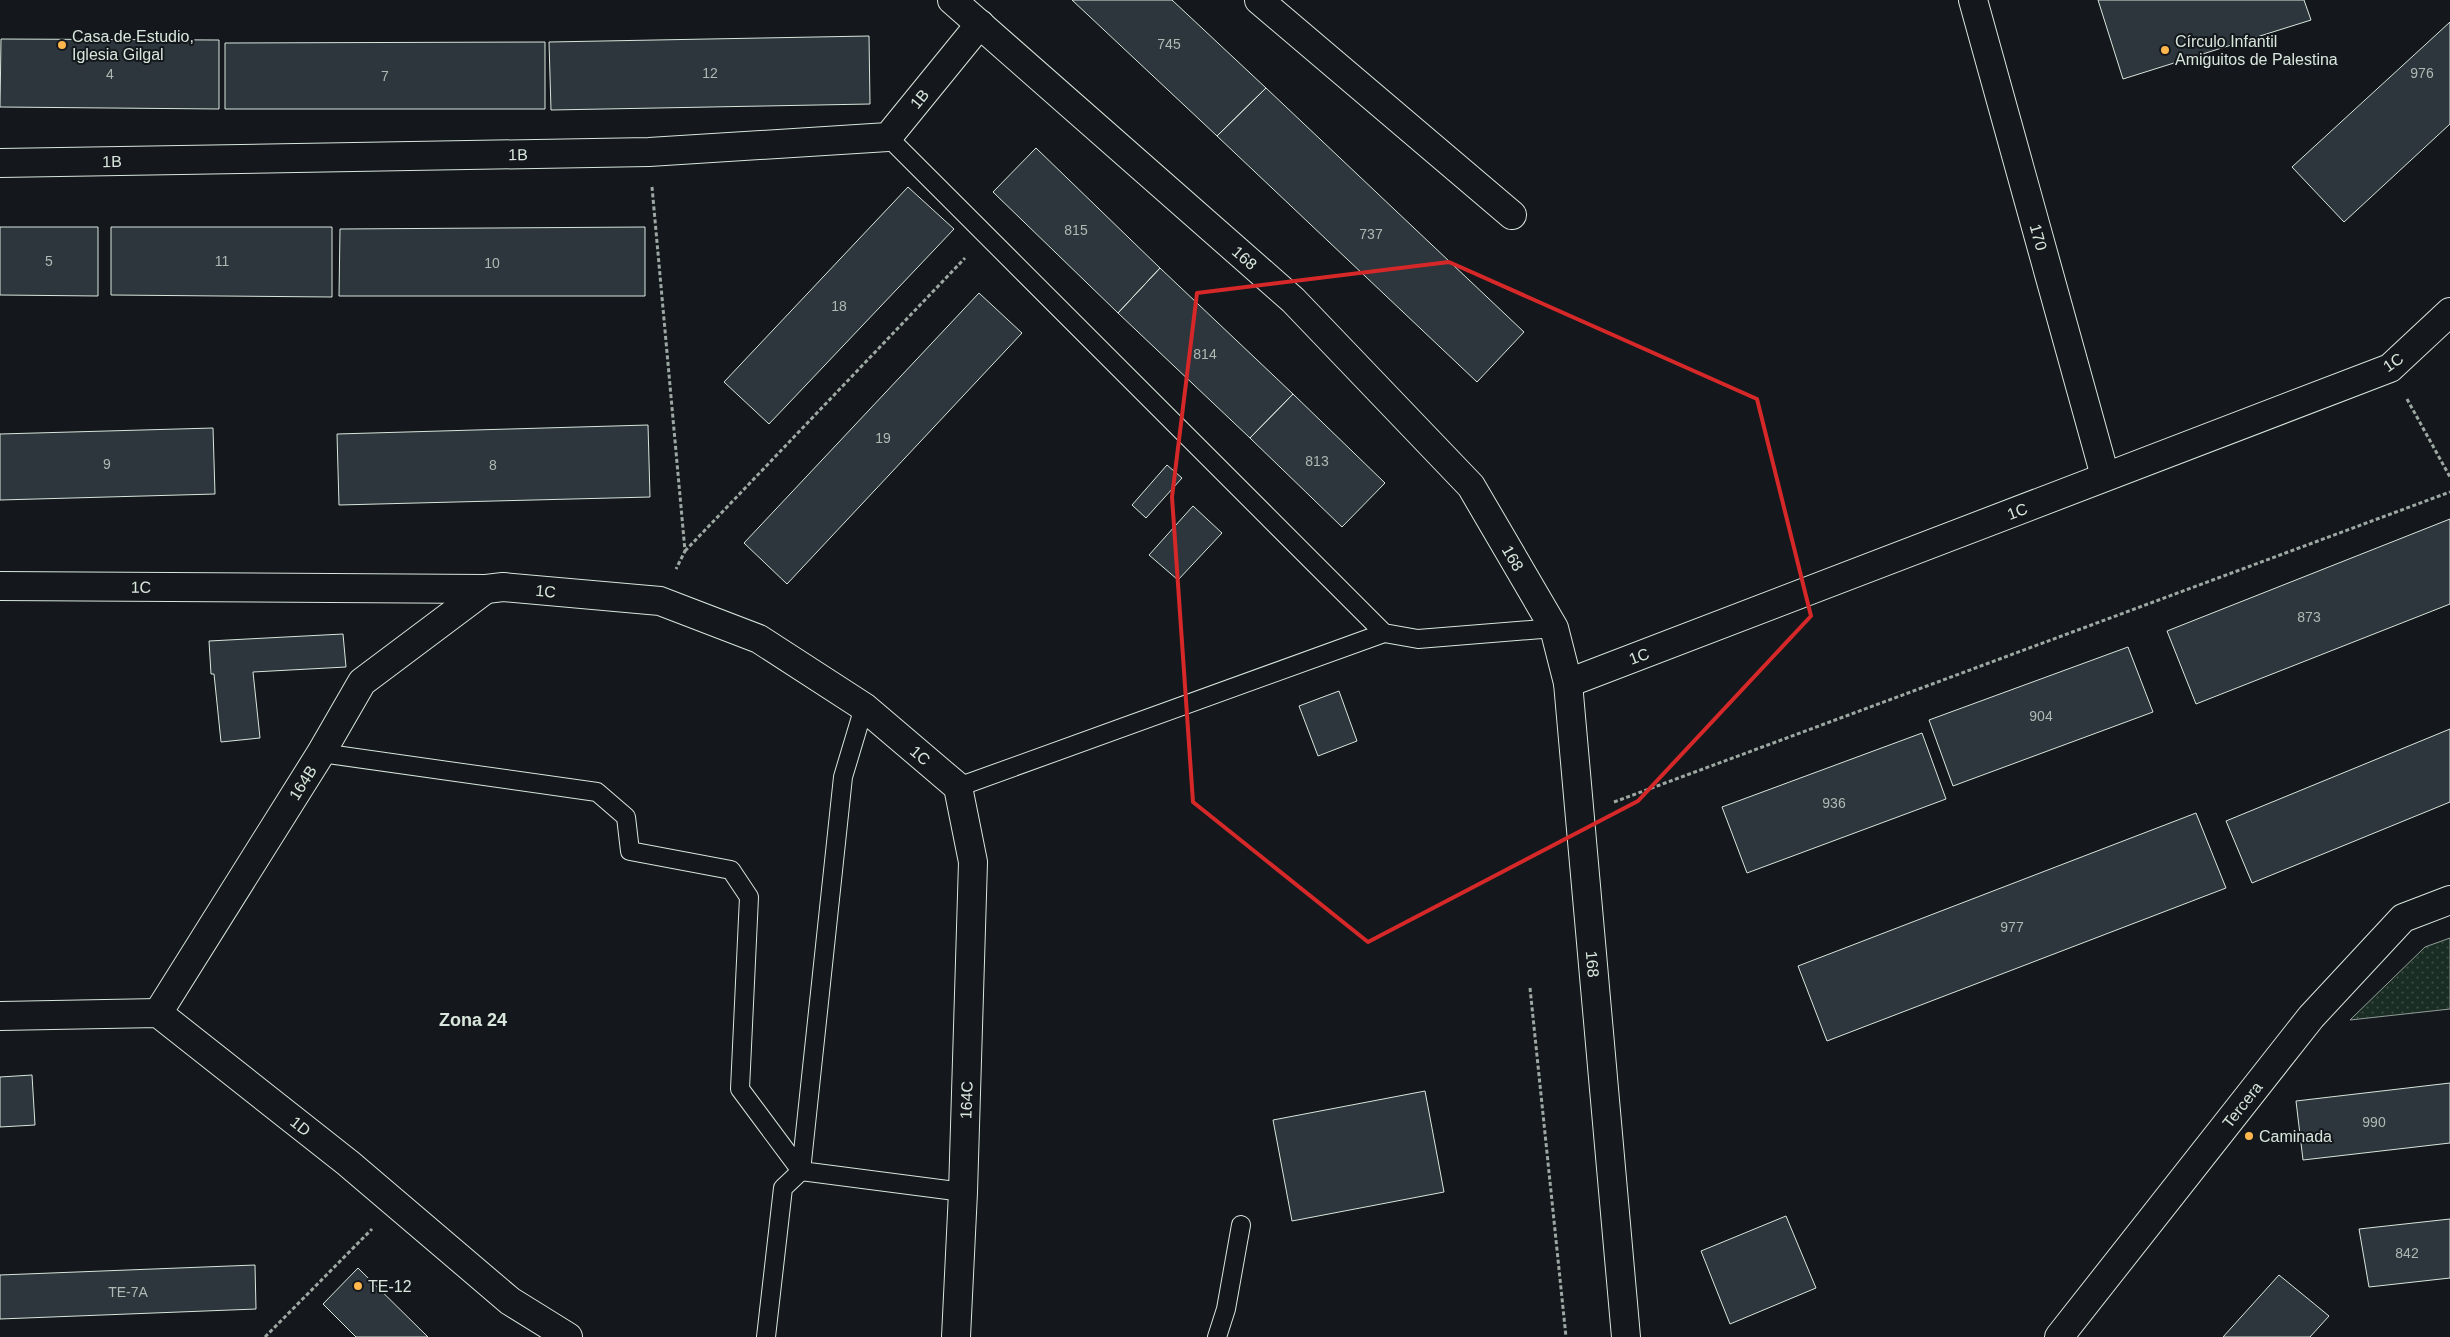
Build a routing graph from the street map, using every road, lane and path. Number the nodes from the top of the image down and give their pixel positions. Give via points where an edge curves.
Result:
1 (952, 0) edge
2 (1259, 0) edge
3 (1973, 0) edge
4 (980, 24) junction
5 (888, 137) junction
6 (649, 152) junction
7 (0, 163) edge
8 (1512, 215) dead end
9 (986, 235) junction
10 (2450, 312) edge
11 (2390, 368) junction
12 (2105, 476) junction
13 (2450, 477) edge
14 (2450, 492) edge
15 (685, 551) junction
16 (0, 586) edge
17 (486, 589) junction
18 (660, 601) junction
19 (1554, 628) junction
20 (1384, 633) junction
21 (1568, 684) junction
22 (864, 707) junction
23 (321, 753) junction
24 (958, 787) junction
25 (1578, 815) junction
26 (2450, 900) edge
27 (1530, 988) dead end
28 (158, 1013) junction
29 (0, 1016) edge
30 (800, 1171) junction
31 (963, 1192) junction
32 (397, 1204) junction
33 (1241, 1225) dead end
34 (265, 1337) edge
35 (568, 1337) edge
36 (766, 1337) edge
37 (956, 1337) edge
38 (1217, 1337) edge
39 (1566, 1337) edge
40 (1626, 1337) edge
41 (2059, 1337) edge

1 - 4 street, 168
2 - 8 street
3 - 12 street, 170
4 - 5 street, 1B
4 - 19 street, 168 via 1292,300 1471,486
5 - 6 street, 1B
5 - 9 lane
6 - 7 street, 1B
6 - 15 path
9 - 15 path
9 - 20 lane
10 - 11 street, 1C
11 - 12 street, 1C
11 - 13 path
12 - 21 street, 1C
14 - 25 path
15 - 18 path
16 - 17 street, 1C
17 - 18 street, 1C via 503,587
17 - 23 street, 164B via 362,682
18 - 22 street, 1C via 759,639
19 - 20 lane via 1418,638
19 - 21 street, 168
20 - 24 lane
21 - 25 street, 168
22 - 24 street, 1C
22 - 30 lane via 843,777
23 - 28 street, 164B
23 - 30 lane via 597,792 626,817 630,851 731,870 749,898 740,1089
24 - 31 street, 164C via 973,862
25 - 40 street, 168
26 - 41 street, Tercera via 2402,918 2311,1016
27 - 39 path
28 - 29 street
28 - 32 street, 1D
30 - 31 lane
30 - 36 lane via 782,1188
31 - 37 street, 164C
32 - 34 path
32 - 35 street, 1D via 510,1300
33 - 38 lane via 1226,1309

